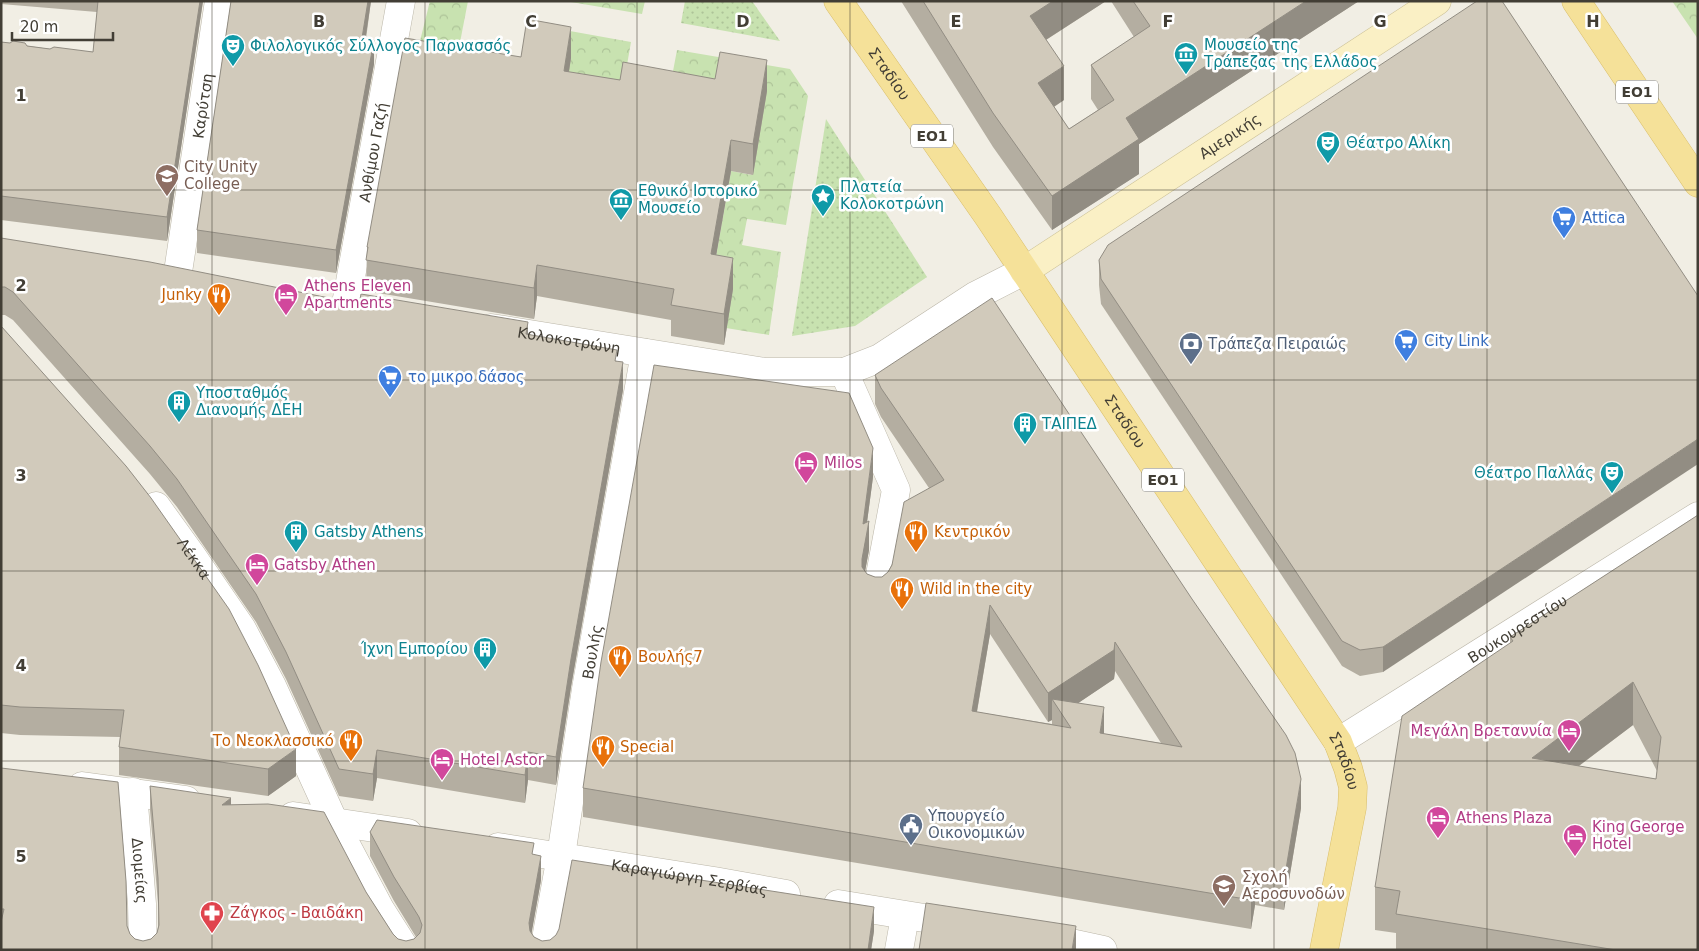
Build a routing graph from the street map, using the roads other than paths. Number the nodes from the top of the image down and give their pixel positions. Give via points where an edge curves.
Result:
1 (219, 1) edge
2 (401, 1) edge
3 (838, 1) edge
4 (1437, 1) edge
5 (1576, 1) edge
6 (1698, 183) edge
7 (1024, 271) junction
8 (180, 273) edge
9 (375, 309) edge
10 (471, 324) edge
11 (645, 353) junction
12 (844, 372) junction
13 (143, 490) edge
14 (1698, 516) edge
15 (877, 591) edge
16 (1338, 742) junction
17 (59, 784) edge
18 (133, 792) junction
19 (209, 804) edge
20 (267, 812) edge
21 (334, 822) junction
22 (432, 837) edge
23 (472, 843) edge
24 (561, 856) junction
25 (905, 916) junction
26 (143, 950) edge
27 (406, 950) edge
28 (544, 950) edge
29 (899, 950) edge
30 (1103, 950) edge
31 (1324, 950) edge

1 - 8 street, Καρύτση
2 - 9 street, Ανθίμου Γαζή via 336,302
3 - 7 main road, Σταδίου / ΕΟ1
4 - 7 street, Αμερικής
5 - 6 main road, ΕΟ1
7 - 12 street, Κολοκοτρώνη via 975,296 880,358
7 - 16 main road, Σταδίου / ΕΟ1
10 - 11 street, Κολοκοτρώνη
11 - 12 street, Κολοκοτρώνη via 765,372
11 - 24 street, Βουλής via 586,689
12 - 15 street via 896,490
13 - 21 street, Λέκκα via 242,629 272,686
14 - 16 street, Βουκουρεστίου
16 - 31 main road, Σταδίου / ΕΟ1 via 1353,787 1352,808
17 - 18 street
18 - 19 street
18 - 26 street, Διομείας
20 - 21 street
21 - 22 street
21 - 27 street, Λέκκα via 380,909
23 - 24 street, Καραγιώργη Σερβίας
24 - 25 street, Καραγιώργη Σερβίας
24 - 28 street, Βουλής
25 - 29 street
25 - 30 street, Καραγιώργη Σερβίας via 1056,939

